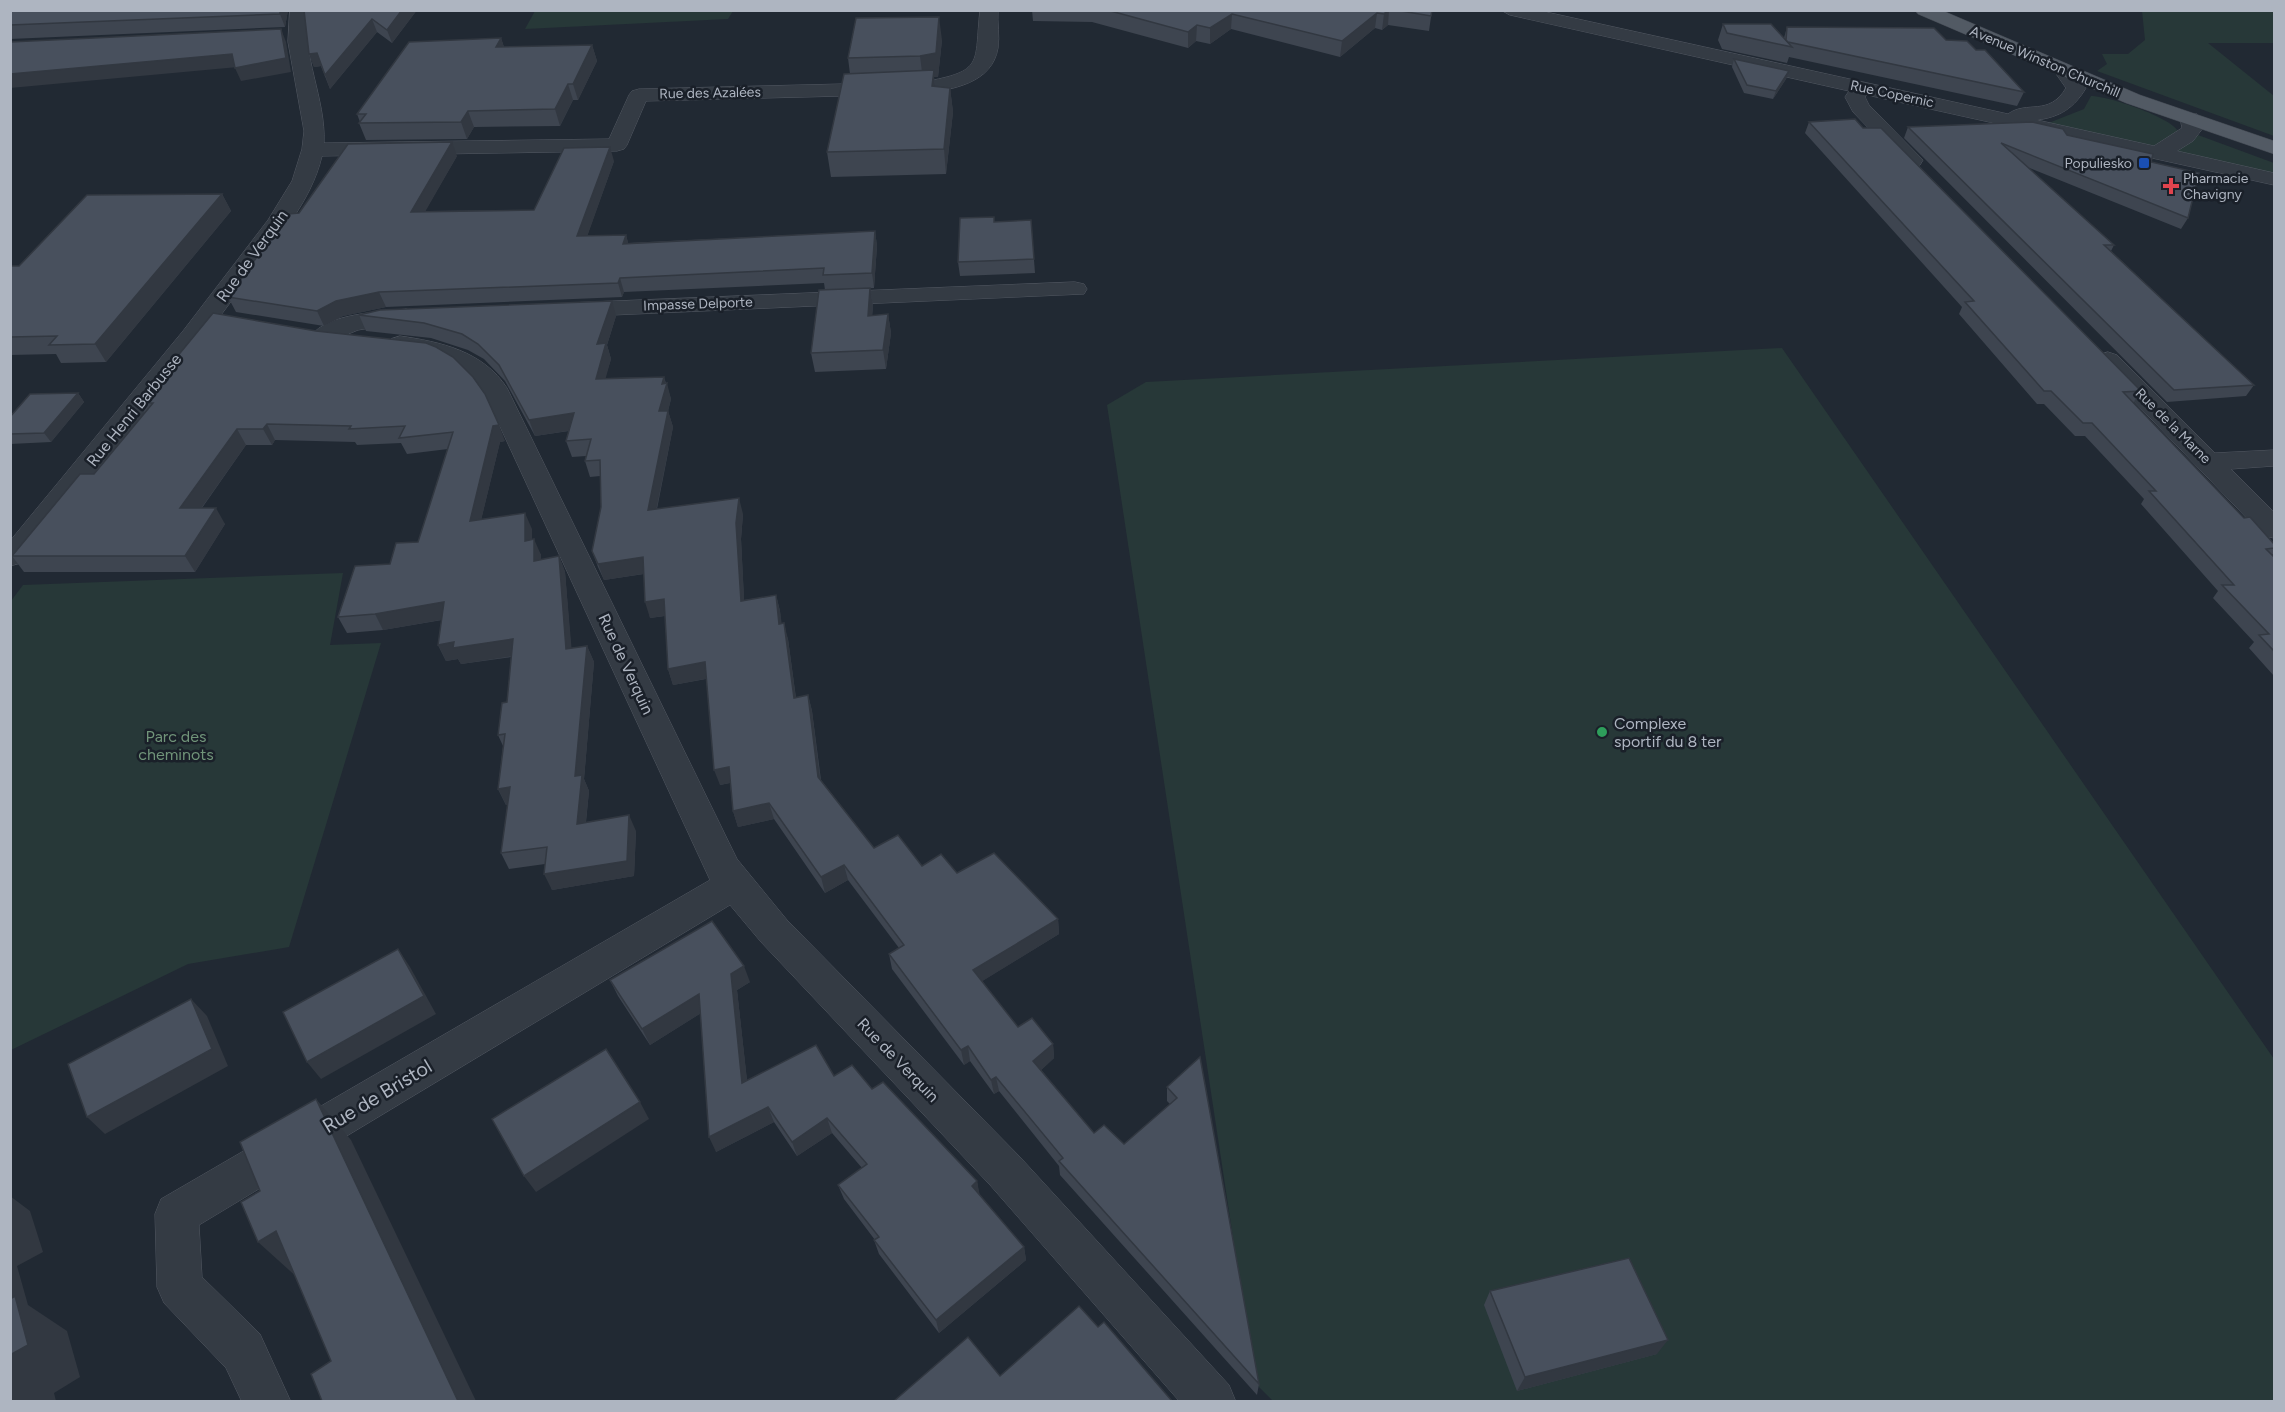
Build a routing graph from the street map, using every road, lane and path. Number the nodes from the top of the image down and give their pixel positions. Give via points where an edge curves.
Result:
1 (299, 10) edge
2 (1510, 10) edge
3 (1924, 10) edge
4 (988, 17) edge
5 (2064, 71) junction
6 (1862, 88) junction
7 (1993, 117) junction
8 (2191, 123) junction
9 (2274, 148) edge
10 (313, 150) junction
11 (2155, 153) junction
12 (2274, 159) edge
13 (1925, 174) edge
14 (2274, 179) edge
15 (1075, 289) dead end
16 (548, 311) edge
17 (431, 315) edge
18 (208, 317) junction
19 (241, 322) edge
20 (293, 331) edge
21 (324, 336) junction
22 (2090, 342) edge
23 (2274, 458) edge
24 (2208, 462) junction
25 (2274, 529) edge
26 (10, 556) edge
27 (734, 884) junction
28 (267, 1401) edge
29 (1212, 1401) edge

1 - 10 street, Rue de Verquin via 289,35 314,110
2 - 6 street, Rue Copernic
3 - 5 main road, Avenue Winston Churchill
4 - 10 street, Rue des Azalées via 987,55 974,74 955,82 923,88 639,95 616,145
5 - 7 street via 2076,88 2058,110
5 - 8 main road, Avenue Winston Churchill
6 - 7 street, Rue Copernic
6 - 13 street via 1855,97 1860,108
7 - 11 street, Rue Copernic
8 - 9 main road, Avenue Winston Churchill
8 - 11 street via 2181,141
8 - 12 main road, Avenue Winston Churchill
10 - 18 street, Rue de Verquin via 294,199
11 - 14 street, Rue Copernic
15 - 16 street, Impasse Delporte
17 - 21 street via 386,316 352,323
18 - 19 street, Rue de Verquin
18 - 26 street, Rue Henri Barbusse via 28,542
20 - 21 street, Rue de Verquin
21 - 27 street, Rue de Verquin via 436,349 455,355 487,378 506,409 718,858
22 - 24 street, Rue de la Marne
23 - 24 street
24 - 25 street, Rue de la Marne
27 - 28 street, Rue de Bristol via 177,1214 180,1287 243,1351
27 - 29 street, Rue de Verquin via 774,931 1005,1171

